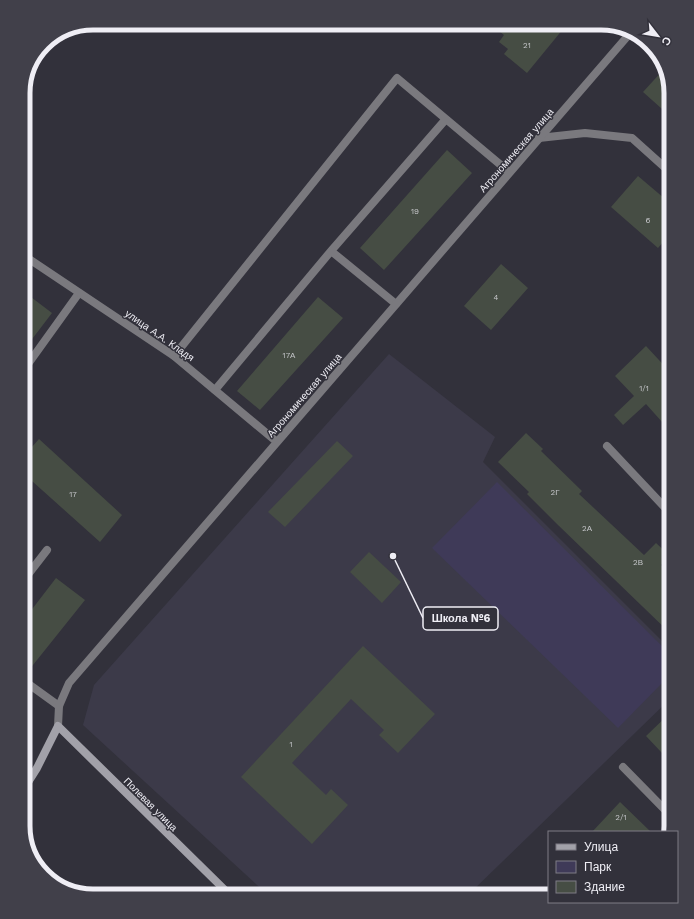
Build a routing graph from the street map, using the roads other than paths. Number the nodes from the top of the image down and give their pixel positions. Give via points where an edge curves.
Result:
1 (628, 36) edge
2 (446, 119) junction
3 (539, 138) junction
4 (664, 167) edge
5 (509, 172) junction
6 (331, 251) junction
7 (30, 260) edge
8 (79, 293) junction
9 (396, 304) junction
10 (174, 356) junction
11 (30, 361) edge
12 (215, 390) junction
13 (277, 442) junction
14 (607, 446) dead end
15 (664, 507) edge
16 (47, 550) dead end
17 (30, 572) edge
18 (30, 685) edge
19 (59, 706) junction
20 (58, 726) junction
21 (623, 767) dead end
22 (30, 779) edge
23 (664, 809) edge
24 (224, 889) edge

1 - 3 street, Агрономическая улица
2 - 5 street
2 - 6 street
2 - 10 street via 397,78
3 - 4 street via 585,133 632,138
3 - 5 street, Агрономическая улица
5 - 9 street, Агрономическая улица
6 - 9 street
6 - 12 street
7 - 8 street, улица А.А. Кладя
8 - 10 street, улица А.А. Кладя
8 - 11 street
9 - 13 street, Агрономическая улица
10 - 12 street, улица А.А. Кладя
12 - 13 street, улица А.А. Кладя
13 - 19 street, Агрономическая улица via 69,683
14 - 15 street
16 - 17 street
18 - 19 street
19 - 20 street, Агрономическая улица
20 - 22 street, Агрономическая улица
20 - 24 street, Полевая улица
21 - 23 street

